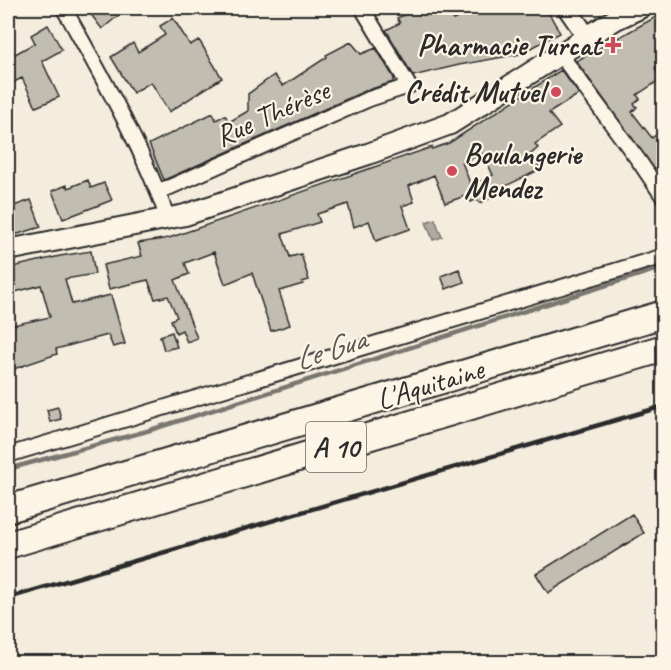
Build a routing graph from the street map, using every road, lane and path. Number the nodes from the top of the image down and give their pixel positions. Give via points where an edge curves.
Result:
1 (63, 8) edge
2 (362, 8) edge
3 (567, 8) edge
4 (640, 8) edge
5 (587, 37) junction
6 (560, 54) junction
7 (158, 191) junction
8 (663, 198) edge
9 (177, 217) junction
10 (8, 250) edge
11 (663, 256) edge
12 (663, 314) edge
13 (663, 348) edge
14 (8, 455) edge
15 (8, 509) edge
16 (8, 545) edge

1 - 7 street via 124,118
2 - 7 street, Rue Thérèse via 409,86 369,99
3 - 5 street
4 - 5 main road
5 - 6 main road
6 - 8 street
6 - 9 main road via 450,124
7 - 9 street
9 - 10 main road
11 - 14 street
12 - 15 highway, L'Aquitaine / A 10
13 - 16 highway, L'Aquitaine / A 10

